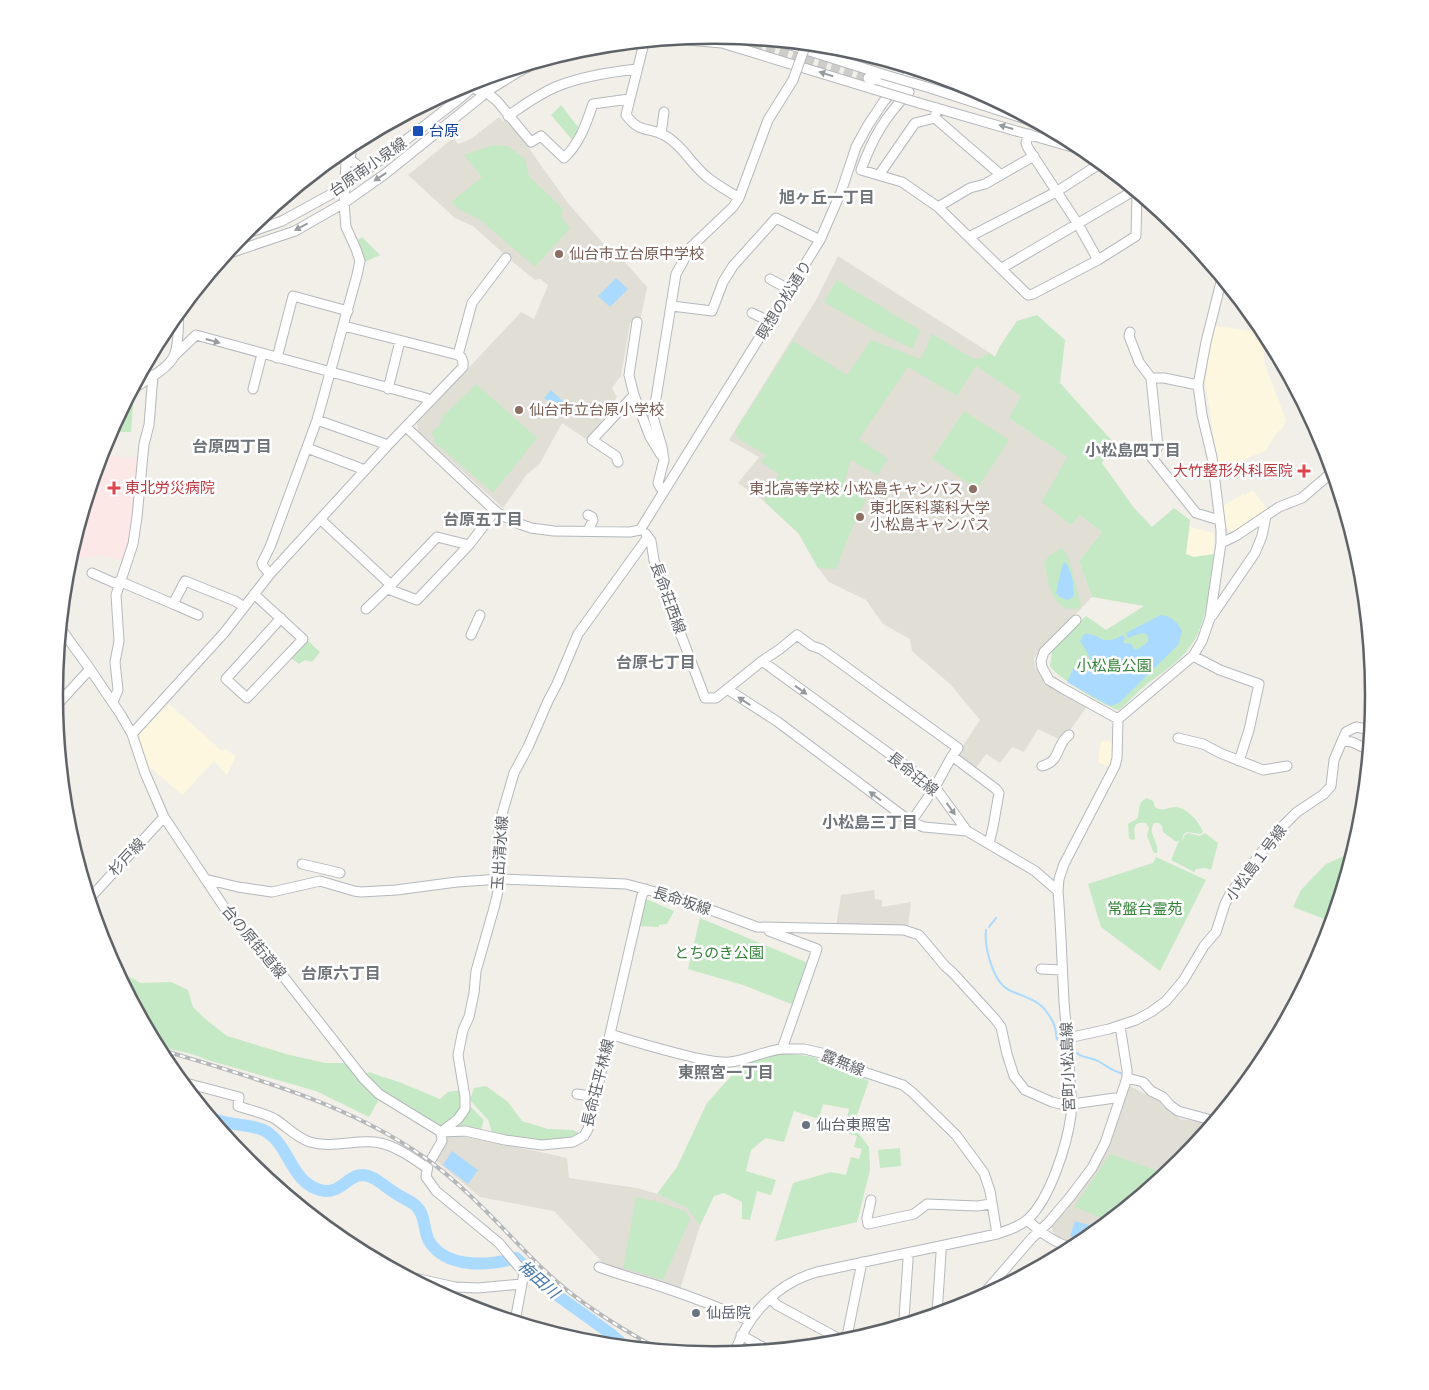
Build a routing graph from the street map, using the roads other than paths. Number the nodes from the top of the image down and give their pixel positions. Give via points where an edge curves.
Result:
1 (737, 45) edge
2 (643, 48) edge
3 (804, 50) edge
4 (806, 50) edge
5 (853, 65) junction
6 (637, 69) junction
7 (909, 74) edge
8 (511, 76) edge
9 (868, 78) tunnel mouth
10 (497, 81) edge
11 (848, 81) junction
12 (480, 87) edge
13 (896, 87) junction
14 (489, 90) junction
15 (467, 92) edge
16 (459, 99) junction
17 (629, 99) junction
18 (664, 112) dead end
19 (936, 113) junction
20 (1006, 113) edge
21 (508, 116) junction
22 (661, 134) junction
23 (1029, 134) junction
24 (1057, 142) edge
25 (351, 155) edge
26 (1034, 156) junction
27 (348, 158) edge
28 (1095, 167) edge
29 (367, 170) junction
30 (879, 175) junction
31 (1001, 175) junction
32 (345, 185) junction
33 (1056, 192) junction
34 (1131, 194) edge
35 (739, 198) junction
36 (1136, 198) edge
37 (344, 203) junction
38 (938, 207) junction
39 (1078, 224) junction
40 (258, 230) edge
41 (969, 237) junction
42 (820, 240) junction
43 (240, 250) edge
44 (506, 258) dead end
45 (1098, 260) junction
46 (1002, 268) junction
47 (770, 279) dead end
48 (1221, 287) edge
49 (790, 290) junction
50 (672, 306) junction
51 (348, 311) junction
52 (752, 312) dead end
53 (638, 322) dead end
54 (771, 322) junction
55 (179, 325) edge
56 (344, 326) junction
57 (1130, 332) dead end
58 (400, 341) junction
59 (262, 354) junction
60 (174, 356) junction
61 (458, 356) junction
62 (277, 358) junction
63 (330, 373) junction
64 (153, 375) junction
65 (1151, 378) junction
66 (144, 381) edge
67 (1198, 385) junction
68 (253, 389) dead end
69 (388, 389) junction
70 (634, 395) junction
71 (430, 401) junction
72 (318, 420) junction
73 (406, 427) junction
74 (388, 445) junction
75 (307, 448) junction
76 (664, 460) junction
77 (618, 462) dead end
78 (365, 470) junction
79 (1327, 476) edge
80 (664, 490) junction
81 (495, 511) junction
82 (588, 515) dead end
83 (1266, 516) junction
84 (320, 519) junction
85 (1219, 520) junction
86 (642, 527) junction
87 (588, 531) junction
88 (648, 537) junction
89 (1222, 543) junction
90 (469, 544) junction
91 (92, 573) dead end
92 (270, 574) junction
93 (119, 583) junction
94 (390, 587) junction
95 (254, 594) junction
96 (173, 604) junction
97 (244, 606) junction
98 (366, 609) dead end
99 (198, 615) dead end
100 (480, 615) dead end
101 (281, 618) junction
102 (1210, 618) junction
103 (1076, 620) dead end
104 (471, 635) dead end
105 (66, 637) edge
106 (1193, 656) junction
107 (762, 661) junction
108 (90, 669) junction
109 (727, 689) junction
110 (64, 696) edge
111 (113, 702) junction
112 (1118, 719) junction
113 (1364, 729) edge
114 (132, 734) junction
115 (1069, 735) dead end
116 (1178, 738) dead end
117 (1342, 741) junction
118 (1363, 747) edge
119 (952, 756) junction
120 (1240, 761) junction
121 (1042, 766) dead end
122 (1287, 766) dead end
123 (935, 787) junction
124 (164, 817) junction
125 (911, 822) junction
126 (967, 831) junction
127 (988, 844) junction
128 (302, 864) dead end
129 (323, 869) junction
130 (340, 873) dead end
131 (502, 879) junction
132 (205, 880) junction
133 (320, 881) junction
134 (646, 889) junction
135 (1058, 891) junction
136 (94, 893) edge
137 (757, 928) junction
138 (1041, 969) dead end
139 (1062, 970) junction
140 (1120, 1026) junction
141 (610, 1034) junction
142 (1068, 1038) junction
143 (782, 1049) junction
144 (1127, 1078) junction
145 (194, 1085) edge
146 (577, 1094) dead end
147 (596, 1097) junction
148 (1119, 1099) junction
149 (1071, 1104) junction
150 (1208, 1119) edge
151 (441, 1132) junction
152 (427, 1168) junction
153 (871, 1200) dead end
154 (991, 1204) junction
155 (1027, 1220) junction
156 (1040, 1230) junction
157 (997, 1234) junction
158 (1062, 1245) edge
159 (941, 1247) junction
160 (908, 1254) junction
161 (862, 1262) junction
162 (599, 1267) dead end
163 (432, 1282) edge
164 (522, 1284) junction
165 (992, 1284) edge
166 (770, 1298) junction
167 (937, 1307) edge
168 (516, 1315) edge
169 (904, 1318) edge
170 (750, 1321) junction
171 (848, 1333) edge
172 (742, 1335) junction
173 (834, 1335) edge
174 (738, 1345) edge
175 (759, 1345) edge

11 -> 1 street
2 - 6 street
3 - 35 street, bridge via 792,80 768,120
4 - 5 street
5 - 11 street
5 - 20 street, bridge
6 - 17 street
6 - 21 street via 609,72 556,86
7 - 13 street, 瞑想の松通り
8 - 14 street
9 - 13 street
10 - 14 street
11 - 19 street, bridge via 919,102
12 - 16 street
13 - 30 street via 908,92 883,122 861,170
13 - 42 street, 瞑想の松通り via 877,110 858,142 839,199
14 - 21 street
14 -> 37 street via 386,174
15 - 16 street, 台原南小泉線
16 - 29 street, 台原南小泉線
17 - 21 street via 593,104 585,127 564,158 542,136 531,142
17 - 22 street via 626,115 632,123 638,128
18 - 22 street
23 -> 19 street
19 - 30 street via 915,123
19 - 31 street
22 - 35 street via 706,176
23 - 24 street
23 - 26 street via 1026,143
25 - 29 street via 350,159
26 - 31 street
26 - 33 street
27 - 32 street
28 - 33 street
29 - 32 street, 台原南小泉線
30 - 38 street via 902,182
31 - 38 street
32 - 37 street
32 - 40 street, 台原南小泉線 via 282,221
33 - 39 street
33 - 41 street
34 - 39 street
35 - 50 street via 691,247 676,274
36 - 45 street via 1136,236
37 -> 43 street via 295,231
37 - 51 street via 346,227 360,261
38 - 41 street
39 - 45 street
39 - 46 street
41 - 46 street
42 - 49 street, 瞑想の松通り
42 - 50 street via 776,218 733,266 712,311
44 - 61 street via 472,303
45 - 46 street via 1028,296
47 - 49 street
48 - 67 street
49 - 54 street, 瞑想の松通り
50 - 76 street via 653,416
51 - 56 street
51 - 62 street via 293,296
52 - 54 street
53 - 70 street via 630,375
54 - 80 street, 瞑想の松通り
55 - 60 street
56 - 58 street
56 - 63 street
57 - 65 street via 1139,362
58 - 61 street
58 - 69 street
60 -> 59 street via 196,335
59 - 62 street
59 - 68 street
60 - 64 street
61 - 71 street via 463,367
62 - 63 street
63 - 69 street
63 - 72 street
64 - 66 street
64 - 93 street via 133,544
65 - 67 street
65 - 85 street via 1158,447 1148,454 1196,513
67 - 85 street via 1212,457
69 - 71 street
70 - 76 street via 650,437
70 - 77 street via 592,440 616,456
71 - 73 street
72 - 74 street
72 - 75 street
73 - 74 street
73 - 81 street
74 - 78 street
75 - 78 street
75 - 92 street via 262,563
76 - 80 street via 658,483
78 - 84 street
79 - 83 street via 1302,498
80 - 86 street, 瞑想の松通り
81 - 87 street via 531,528
81 - 90 street
82 - 87 street via 593,520
83 - 89 street
83 - 102 street via 1255,553
84 - 92 street
84 - 94 street
85 - 89 street
86 - 87 street via 635,532
86 - 88 street, 長命荘西線
88 - 109 street, 長命荘西線 via 662,585 705,698 716,698
88 - 131 street, 玉出清水線 via 578,634 514,773 500,821
89 - 102 street
90 - 94 street via 437,537
90 - 94 street via 417,600
91 - 93 street
92 - 95 street
93 - 96 street
93 - 111 street via 116,595 119,641 115,662 118,690
94 - 98 street
95 - 97 street
95 - 101 street
96 - 97 street via 185,581
96 - 99 street
97 - 114 street via 224,633
100 - 104 street
101 - 101 street via 226,679 247,698 303,639
102 - 106 street
103 - 112 street via 1044,652 1042,667 1049,680
105 - 108 street, 台の原街道線
106 - 112 street
106 - 120 street via 1259,684
107 - 109 street
107 - 119 street via 797,635 958,748
107 -> 123 street, 長命荘線
108 - 110 street
108 - 111 street, 台の原街道線
125 -> 109 street via 778,722
111 - 114 street, 台の原街道線
112 - 135 street, 宮町小松島線 via 1116,766 1064,864 1058,879
113 - 117 street via 1356,727 1346,732
114 - 124 street, 台の原街道線
115 - 121 street via 1064,738 1053,761
116 - 120 street via 1203,744
117 - 118 street
117 - 140 street, 小松島１号線 via 1334,760 1331,786 1297,812 1263,850 1230,894 1216,932 1183,981 1159,1007
119 - 123 street
119 - 127 street via 999,793
120 - 122 street via 1263,770
123 - 125 street
123 -> 126 street, 長命荘線
124 - 132 street, 台の原街道線
124 - 136 street, 杉戸線
125 - 126 street via 924,827
126 - 127 street, 長命荘線
127 - 135 street, 長命荘線 via 1035,871
128 - 129 street
129 - 130 street
129 - 133 street
131 - 133 street, 長命坂線 via 361,892
131 - 134 street, 長命坂線 via 626,884
131 - 151 street, 玉出清水線 via 476,971 474,994 458,1055 465,1109
132 - 133 street, 長命坂線 via 272,892
132 - 151 street, 台の原街道線 via 364,1078 379,1094
134 - 137 street, 長命坂線
134 - 141 street, 長命荘平林線
135 - 139 street, 宮町小松島線
137 - 143 street via 817,949
137 - 149 street, 長命坂線 via 904,930 919,935 1002,1027 1014,1076 1025,1090 1052,1102
138 - 139 street
139 - 142 street, 宮町小松島線
140 - 142 street, 小松島１号線
140 - 144 street
141 - 143 street, 露無線 via 715,1062 741,1060
141 - 147 street, 長命荘平林線
142 - 149 street, 宮町小松島線
143 - 154 street, 露無線 via 822,1053 903,1085 956,1135 984,1173
144 - 148 street
144 - 150 street via 1142,1082 1178,1111
145 - 152 street via 239,1097 238,1106 273,1118 309,1142 334,1145 381,1143
146 - 147 street
147 - 151 street, 長命荘平林線 via 588,1129 584,1136 573,1142 542,1144 465,1131
148 - 149 street, 長命坂線
148 - 156 street via 1105,1143 1092,1168
149 - 155 street, 宮町小松島線 via 1054,1175 1044,1197
151 - 152 street via 442,1141
152 - 164 street via 426,1177 436,1192 508,1253 524,1273
153 - 154 street via 868,1224 914,1214 927,1204
154 - 157 street, 露無線
155 - 156 street
155 - 157 street, 宮町小松島線
156 - 158 street
156 - 165 street
157 - 159 street, 宮町小松島線
159 - 160 street, 宮町小松島線
159 - 167 street
160 - 161 street, 宮町小松島線
160 - 169 street
161 - 166 street, 宮町小松島線 via 810,1274
161 - 171 street
162 - 170 street via 690,1296
163 - 164 street via 478,1288
164 - 168 street
166 - 170 street, 宮町小松島線
166 - 173 street
170 - 172 street, 宮町小松島線
172 - 174 street, 宮町小松島線
172 - 175 street

